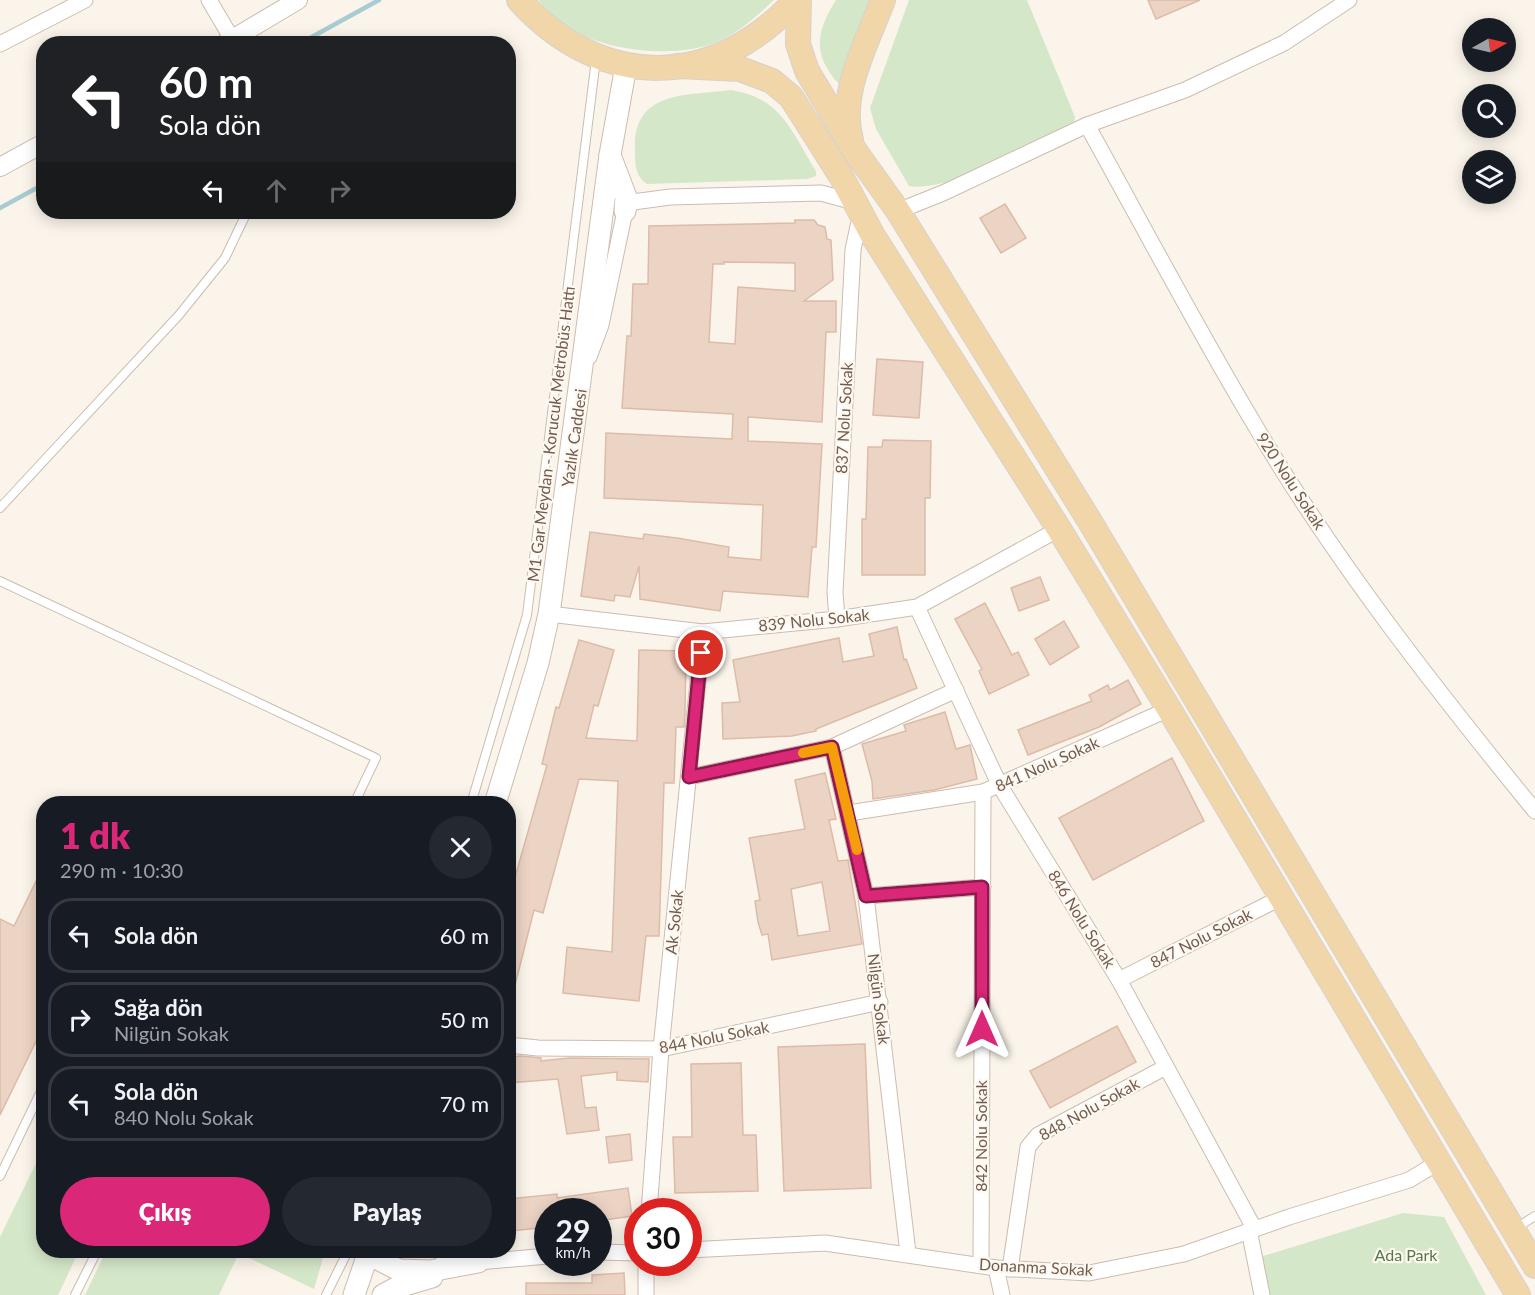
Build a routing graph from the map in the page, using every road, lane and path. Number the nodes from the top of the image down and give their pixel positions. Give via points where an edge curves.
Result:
1 (85, 0) edge
2 (209, 0) edge
3 (298, 0) edge
4 (519, 0) edge
5 (798, 0) edge
6 (883, 0) edge
7 (1349, 0) edge
8 (226, 36) edge
9 (237, 36) edge
10 (0, 44) edge
11 (597, 57) junction
12 (626, 66) junction
13 (678, 66) junction
14 (1087, 125) junction
15 (36, 147) edge
16 (855, 151) junction
17 (610, 155) junction
18 (0, 166) edge
19 (625, 211) junction
20 (898, 211) junction
21 (860, 212) junction
22 (244, 219) edge
23 (582, 377) junction
24 (0, 508) edge
25 (1059, 529) junction
26 (0, 582) edge
27 (918, 607) junction
28 (549, 614) junction
29 (837, 619) junction
30 (703, 632) junction
31 (956, 690) junction
32 (1169, 709) junction
33 (832, 747) junction
34 (689, 777) junction
35 (1000, 786) junction
36 (983, 792) junction
37 (358, 796) edge
38 (473, 796) edge
39 (497, 796) edge
40 (1535, 811) edge
41 (849, 813) junction
42 (982, 887) junction
43 (866, 896) junction
44 (1282, 897) junction
45 (1119, 980) junction
46 (880, 1002) junction
47 (516, 1046) edge
48 (661, 1049) junction
49 (1166, 1067) junction
50 (36, 1102) edge
51 (1439, 1162) junction
52 (0, 1176) edge
53 (650, 1198) edge
54 (1535, 1216) edge
55 (1252, 1229) junction
56 (1514, 1230) junction
57 (702, 1249) edge
58 (908, 1253) junction
59 (534, 1257) edge
60 (94, 1258) edge
61 (357, 1258) edge
62 (361, 1258) edge
63 (422, 1258) edge
64 (465, 1258) edge
65 (478, 1262) junction
66 (981, 1264) junction
67 (1535, 1266) edge
68 (1003, 1268) junction
69 (646, 1276) edge
70 (75, 1295) edge
71 (327, 1295) edge
72 (354, 1295) edge
73 (383, 1295) edge
74 (646, 1295) edge
75 (1002, 1295) edge
76 (1262, 1295) edge
77 (1518, 1295) edge

1 - 10 street
2 - 8 street
3 - 9 street
4 - 11 main road via 540,23 570,45
5 - 13 main road via 746,44 713,58
5 - 16 main road via 800,55
6 - 16 main road via 849,90 847,126
7 - 14 street via 1284,43 1185,90
11 - 12 main road
11 - 38 lane, M1 Gar Meydan - Korucuk Metrobüs Hattı via 527,615
12 - 13 main road
12 - 17 main road, Yazlık Caddesi
13 - 21 main road via 740,69 772,81 791,97
14 - 20 street
14 - 40 street, 920 Nolu Sokak via 1253,423 1364,589 1452,709
15 - 18 street
16 - 20 main road
17 - 19 main road via 626,197
17 - 23 main road, Yazlık Caddesi
19 - 21 street via 633,202 670,197 821,193
19 - 23 street via 601,325
20 - 56 main road via 1089,520
21 - 25 main road
21 - 29 street, 837 Nolu Sokak via 854,250 835,592
22 - 24 lane via 225,258 185,307
23 - 28 main road, Yazlık Caddesi
25 - 27 street, 839 Nolu Sokak
25 - 32 main road
26 - 37 lane via 376,758
27 - 29 street, 839 Nolu Sokak
27 - 31 street, 846 Nolu Sokak
28 - 30 street, 839 Nolu Sokak
28 - 39 main road, Yazlık Caddesi
29 - 30 street, 839 Nolu Sokak
30 - 34 street, Ak Sokak
31 - 33 street
31 - 35 street, 846 Nolu Sokak
32 - 35 street, 841 Nolu Sokak
32 - 44 main road
33 - 34 street
33 - 41 street, Nilgün Sokak
34 - 48 street, Ak Sokak
35 - 36 street, 841 Nolu Sokak
35 - 45 street, 846 Nolu Sokak
36 - 41 street, 841 Nolu Sokak
36 - 42 street, 842 Nolu Sokak
41 - 43 street, Nilgün Sokak
42 - 43 street
42 - 66 street, 842 Nolu Sokak
43 - 46 street, Nilgün Sokak
44 - 45 street, 847 Nolu Sokak
44 - 51 main road
45 - 49 street, 846 Nolu Sokak
46 - 48 street, 844 Nolu Sokak
46 - 58 street, Nilgün Sokak
47 - 48 street, 844 Nolu Sokak
48 - 53 street, Ak Sokak
49 - 55 street, 846 Nolu Sokak
49 - 68 street, 848 Nolu Sokak via 1038,1134 1028,1148
50 - 52 lane
51 - 55 street, Donanma Sokak via 1408,1180
51 - 77 main road
54 - 56 lane
55 - 68 street, Donanma Sokak via 1184,1254 1089,1273
55 - 76 street, 846 Nolu Sokak
56 - 67 main road
57 - 58 street, Donanma Sokak via 825,1243
58 - 66 street, Donanma Sokak
59 - 65 street
60 - 70 lane
61 - 71 lane
62 - 72 main road
63 - 65 main road via 449,1263
64 - 65 main road
65 - 73 main road
66 - 68 street, Donanma Sokak
68 - 75 street
69 - 74 street

